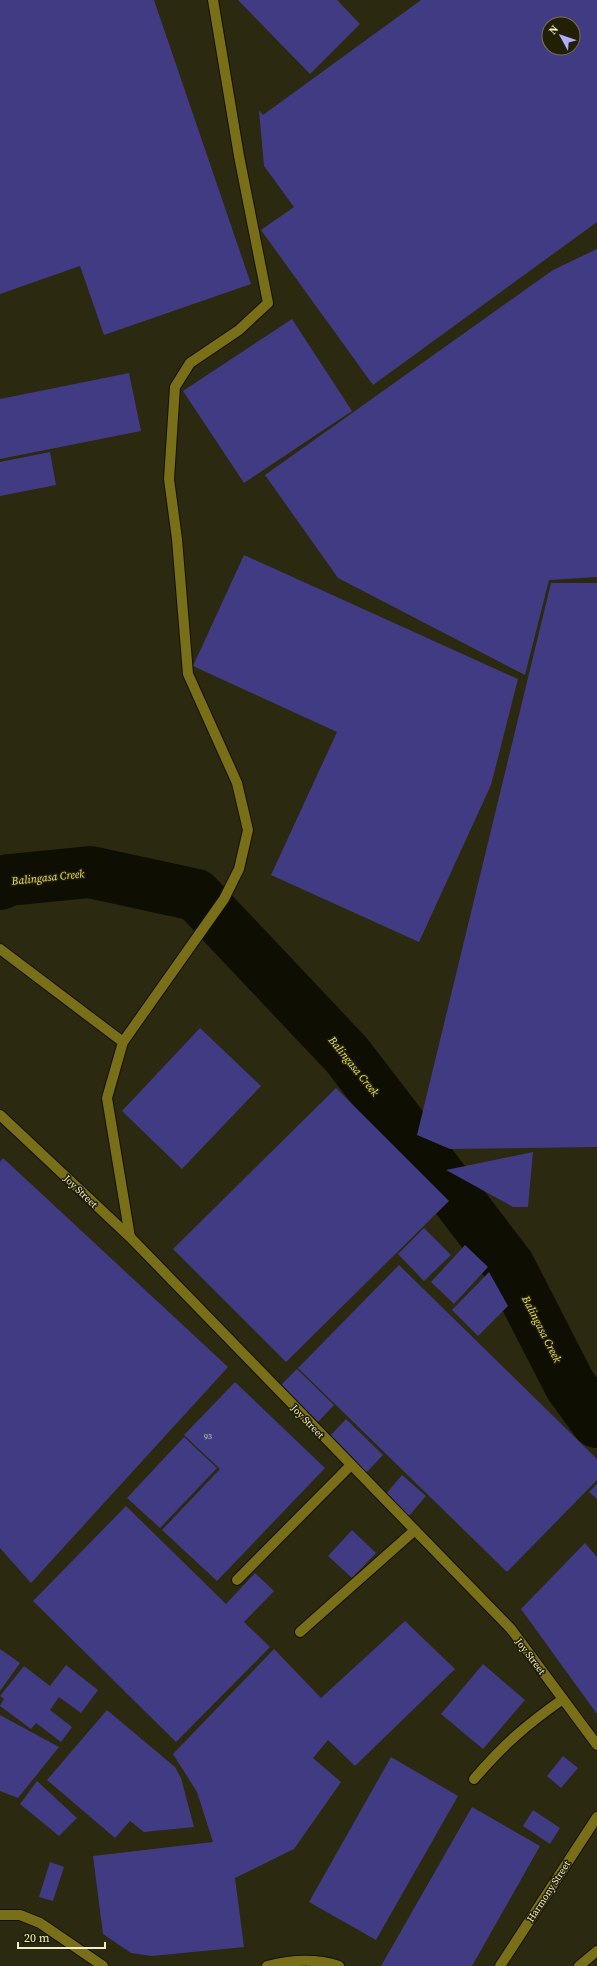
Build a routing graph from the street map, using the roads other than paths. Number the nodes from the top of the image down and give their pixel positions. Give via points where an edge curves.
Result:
1 (213, 0) edge
2 (0, 949) edge
3 (123, 1042) junction
4 (0, 1115) edge
5 (130, 1237) junction
6 (351, 1465) junction
7 (415, 1530) junction
8 (237, 1580) dead end
9 (300, 1632) dead end
10 (563, 1699) junction
11 (597, 1745) edge
12 (474, 1779) dead end
13 (597, 1817) edge
14 (0, 1915) edge
15 (597, 1951) edge
16 (103, 1966) edge
17 (267, 1966) edge
18 (339, 1966) edge
19 (500, 1966) edge
20 (579, 1966) edge

1 - 3 street via 239,156 268,303 239,330 190,363 175,387 169,479 177,539 188,674 237,782 248,830 239,869 224,900
2 - 3 street
3 - 5 street via 107,1098
4 - 5 street, Joy Street
5 - 6 street, Joy Street
6 - 7 street, Joy Street
6 - 8 street
7 - 9 street
7 - 10 street, Joy Street via 511,1629
10 - 11 street, Joy Street
10 - 12 street via 515,1735
13 - 19 street, Harmony Street
14 - 16 street via 20,1915 40,1923
15 - 20 street
17 - 18 street via 296,1960 323,1961

